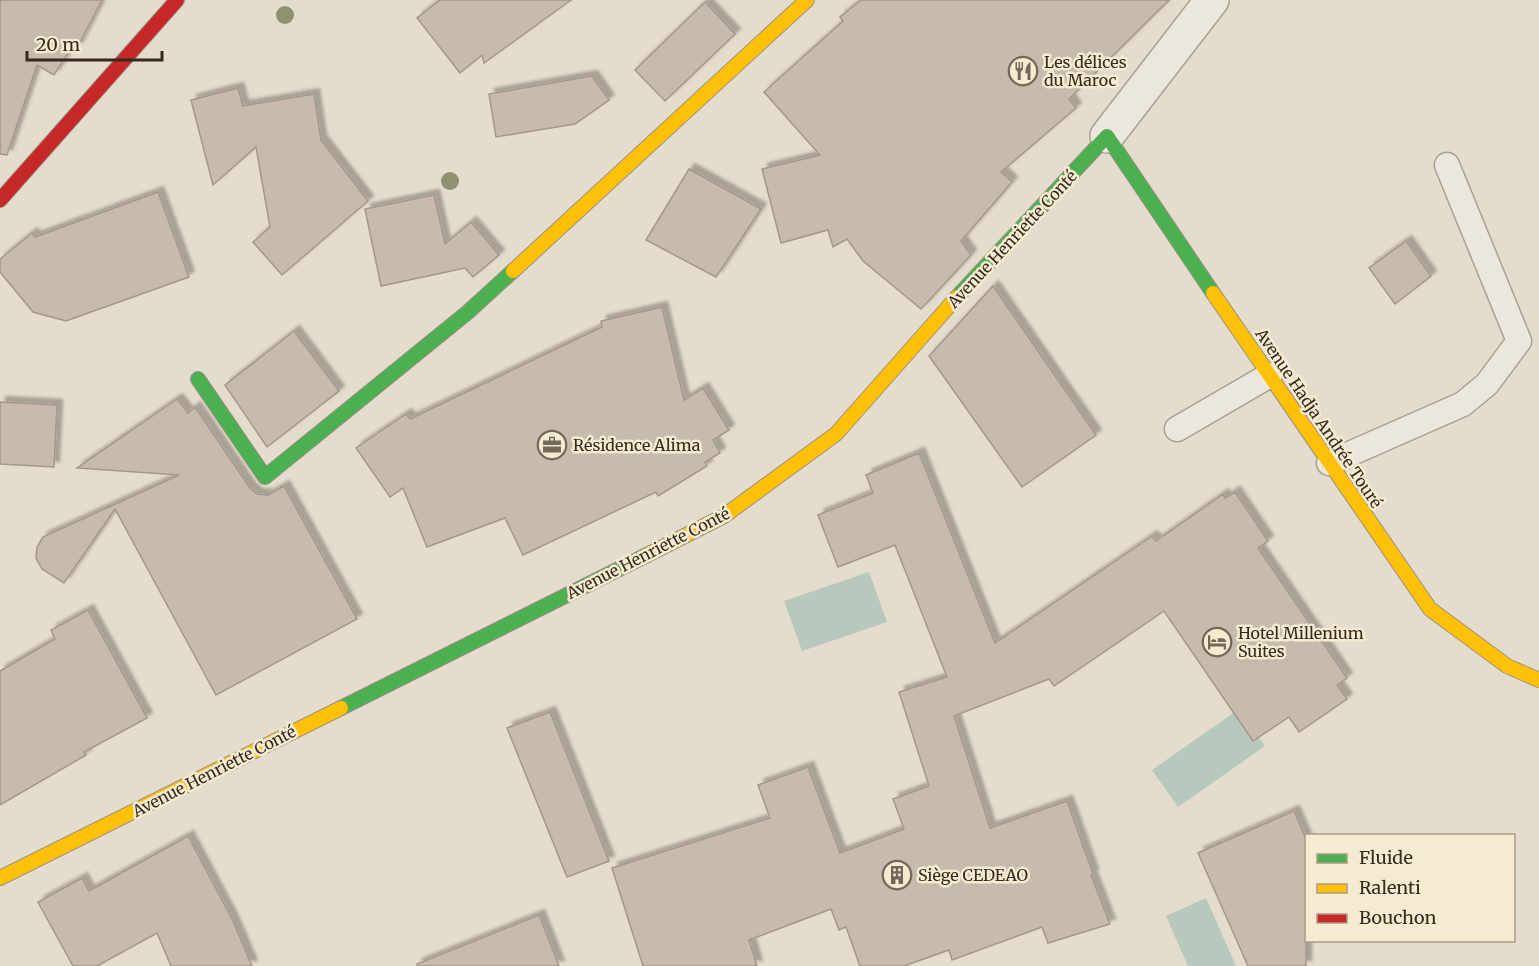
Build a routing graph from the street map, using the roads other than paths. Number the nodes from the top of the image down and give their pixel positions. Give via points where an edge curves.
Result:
1 (177, 0) edge
2 (807, 0) edge
3 (1212, 0) edge
4 (1107, 136) junction
5 (1447, 165) dead end
6 (0, 200) edge
7 (1270, 375) junction
8 (198, 379) dead end
9 (1177, 429) dead end
10 (1329, 464) junction
11 (1539, 680) edge
12 (0, 878) edge

1 - 6 main road
2 - 8 main road via 468,312 265,477
3 - 4 street, Avenue Henriette Conté
4 - 7 main road, Avenue Hadja Andrée Touré
4 - 12 main road, Avenue Henriette Conté via 836,434 724,516
5 - 10 lane via 1520,342 1488,384 1463,404
7 - 9 lane
7 - 10 main road, Avenue Hadja Andrée Touré
10 - 11 main road, Avenue Hadja Andrée Touré via 1430,609 1507,666

